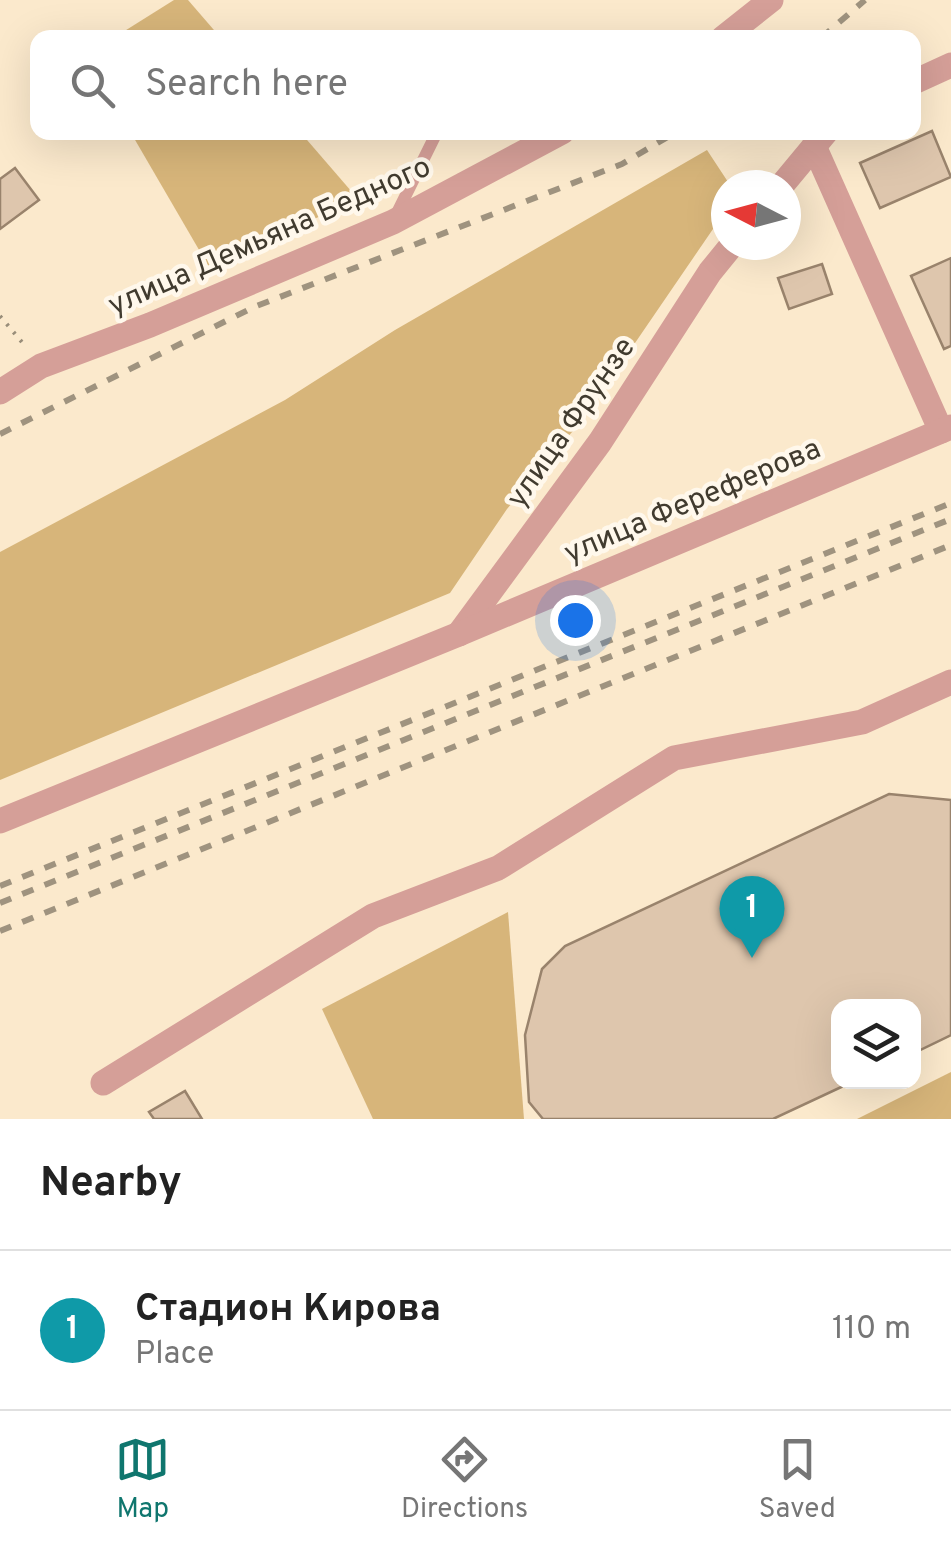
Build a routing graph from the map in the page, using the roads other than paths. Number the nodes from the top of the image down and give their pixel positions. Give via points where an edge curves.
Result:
1 (771, 0) edge
2 (732, 30) edge
3 (951, 66) edge
4 (921, 79) edge
5 (433, 140) edge
6 (547, 140) edge
7 (819, 140) edge
8 (820, 140) edge
9 (794, 170) edge
10 (392, 222) junction
11 (720, 260) edge
12 (0, 392) edge
13 (946, 429) edge
14 (459, 634) junction
15 (951, 682) edge
16 (0, 821) edge
17 (104, 1083) dead end

1 - 2 street
3 - 4 street
5 - 10 lane
6 - 10 street, улица Демьяна Бедного
7 - 9 street
8 - 13 street
10 - 12 street, улица Демьяна Бедного via 41,366
11 - 14 street, улица Фрунзе via 600,442
13 - 14 street, улица Фереферова
14 - 16 street, улица Фереферова
15 - 17 street via 862,722 674,758 498,868 373,916

